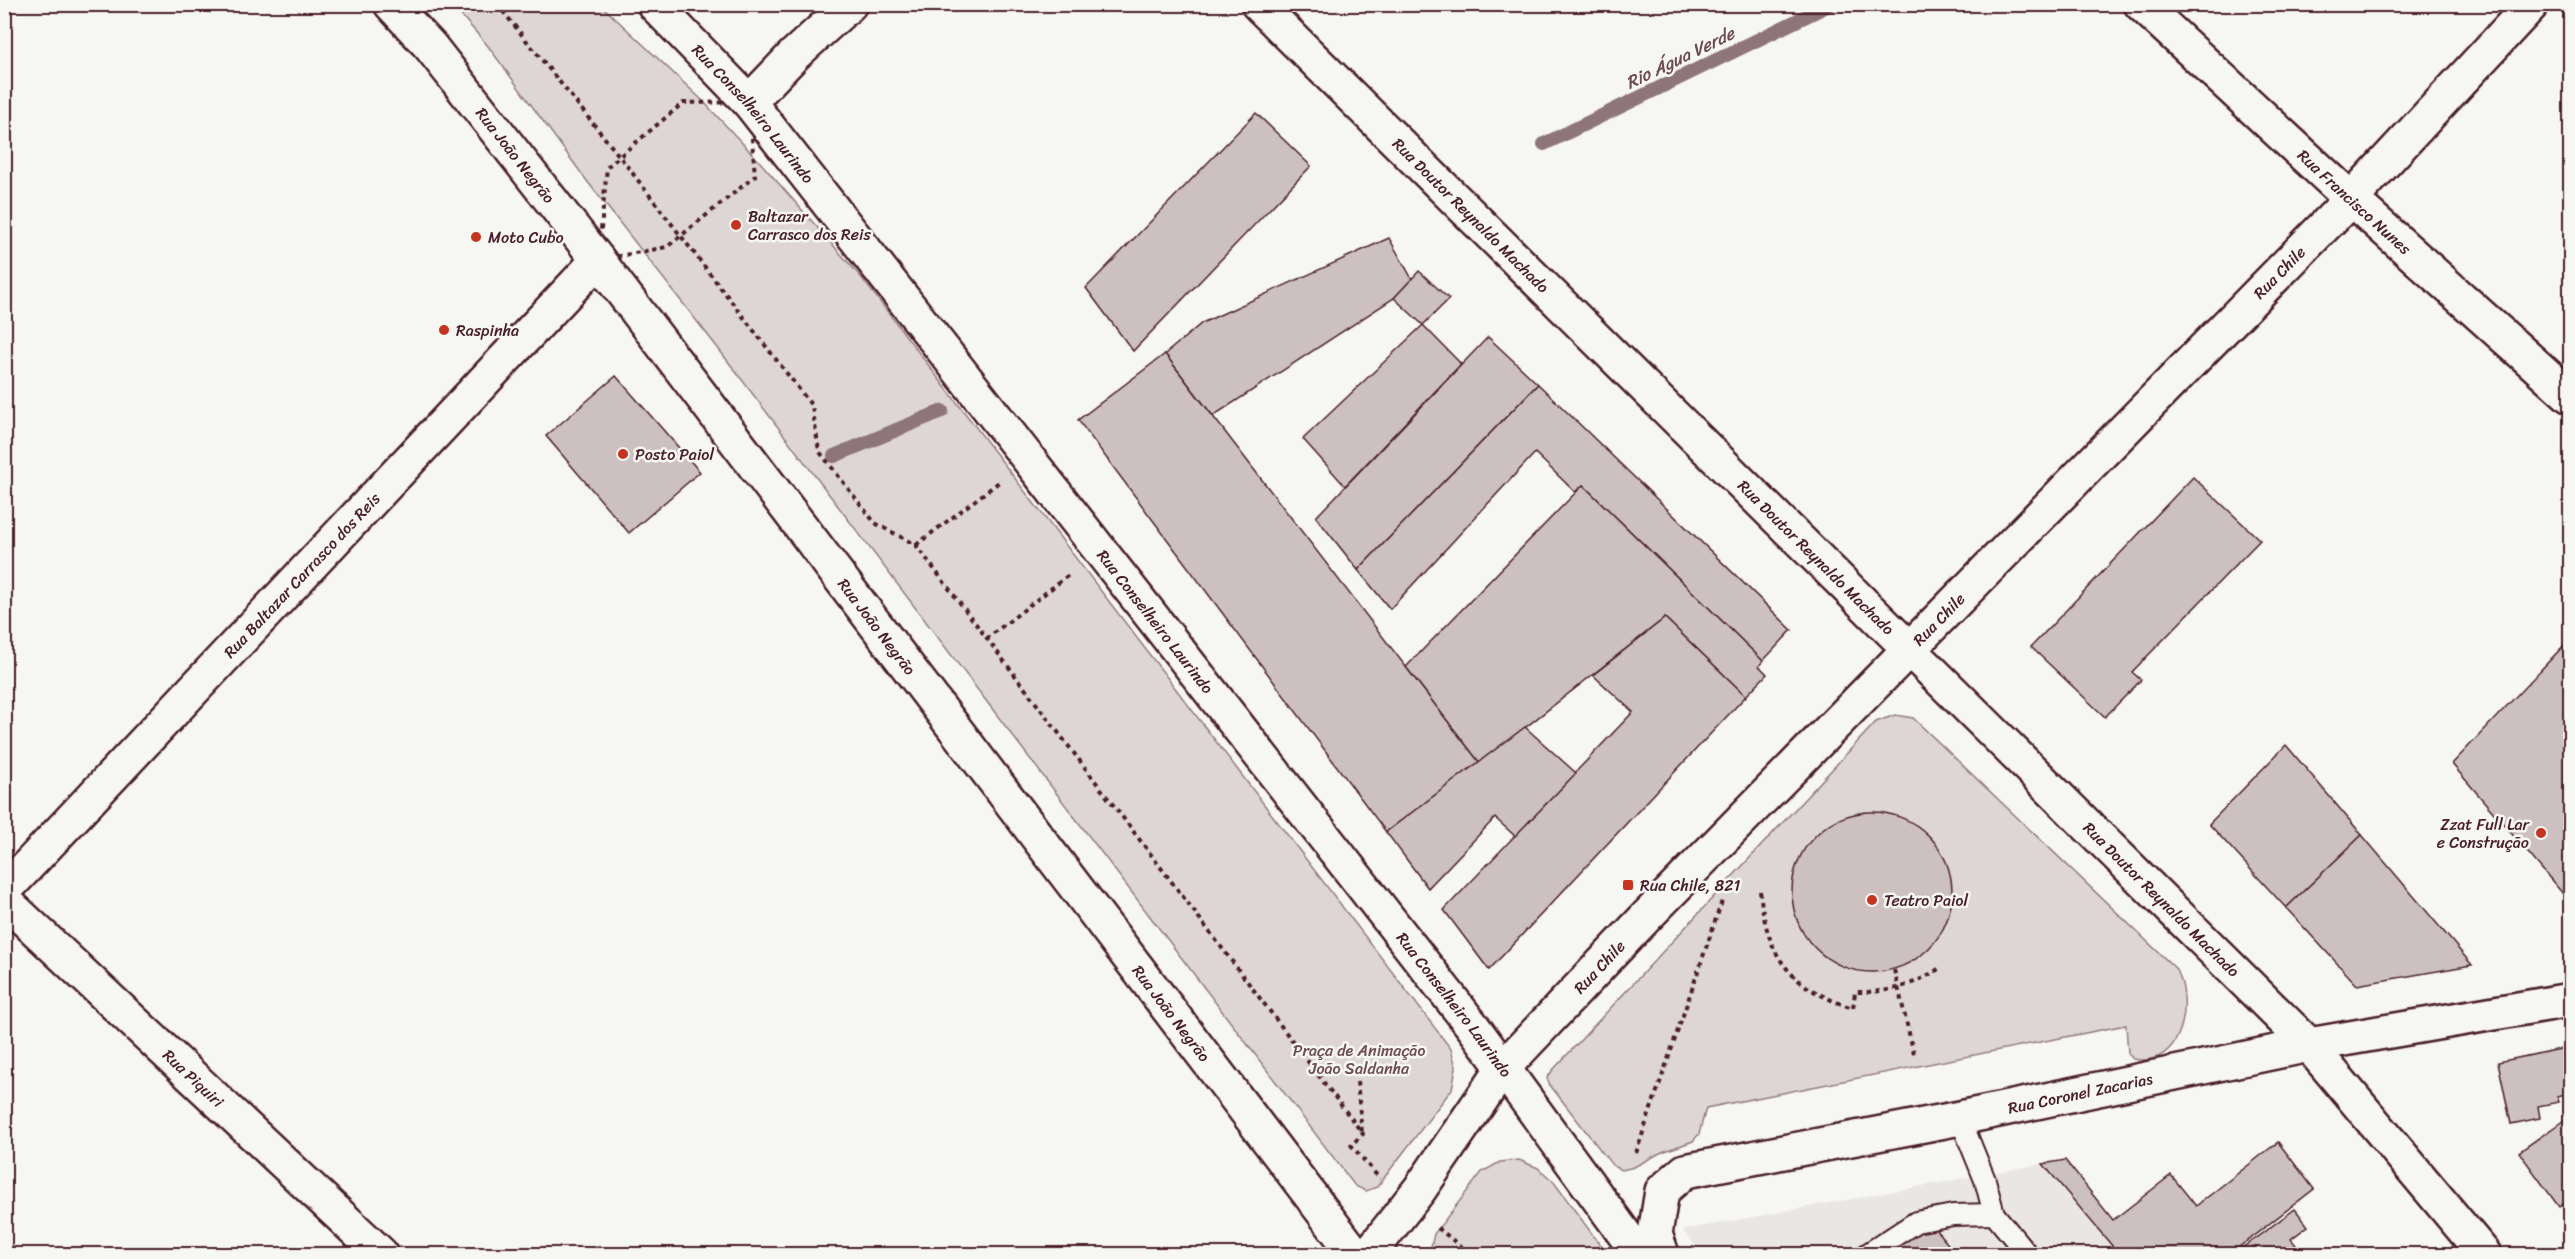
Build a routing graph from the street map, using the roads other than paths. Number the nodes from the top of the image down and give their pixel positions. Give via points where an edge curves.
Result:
1 (391, 4) edge
2 (654, 4) edge
3 (850, 4) edge
4 (1258, 4) edge
5 (2141, 4) edge
6 (2532, 4) edge
7 (749, 102) junction
8 (2351, 199) junction
9 (598, 260) junction
10 (2571, 396) edge
11 (1910, 648) junction
12 (4, 891) edge
13 (4, 900) edge
14 (2571, 1000) edge
15 (2309, 1045) junction
16 (1503, 1068) junction
17 (1960, 1118) junction
18 (1994, 1214) junction
19 (381, 1254) edge
20 (1355, 1254) edge
21 (1369, 1254) edge
22 (1639, 1254) edge
23 (1662, 1254) edge
24 (1867, 1254) edge
25 (2027, 1254) edge
26 (2484, 1254) edge

1 - 9 main road, Rua João Negrão via 430,46
2 - 7 main road, Rua Conselheiro Laurindo
3 - 7 main road
4 - 11 main road, Rua Doutor Reynaldo Machado
5 - 8 main road, Rua Francisco Nunes
6 - 8 main road, Rua Chile
7 - 16 main road, Rua Conselheiro Laurindo
8 - 10 main road, Rua Francisco Nunes
8 - 11 main road, Rua Chile
9 - 12 main road, Rua Baltazar Carrasco dos Reis
9 - 20 main road, Rua João Negrão
11 - 15 main road, Rua Doutor Reynaldo Machado
11 - 16 main road, Rua Chile
13 - 19 main road, Rua Piquiri
14 - 15 main road, Rua Coronel Zacarias
15 - 17 main road, Rua Coronel Zacarias
15 - 26 main road, Rua Doutor Reynaldo Machado
16 - 21 main road, Rua Chile via 1420,1189
16 - 22 main road, Rua Conselheiro Laurindo
17 - 18 lane
17 - 23 main road, Rua Coronel Zacarias via 1685,1171 1662,1191 1655,1234
18 - 24 lane via 1953,1215 1916,1222
18 - 25 lane

